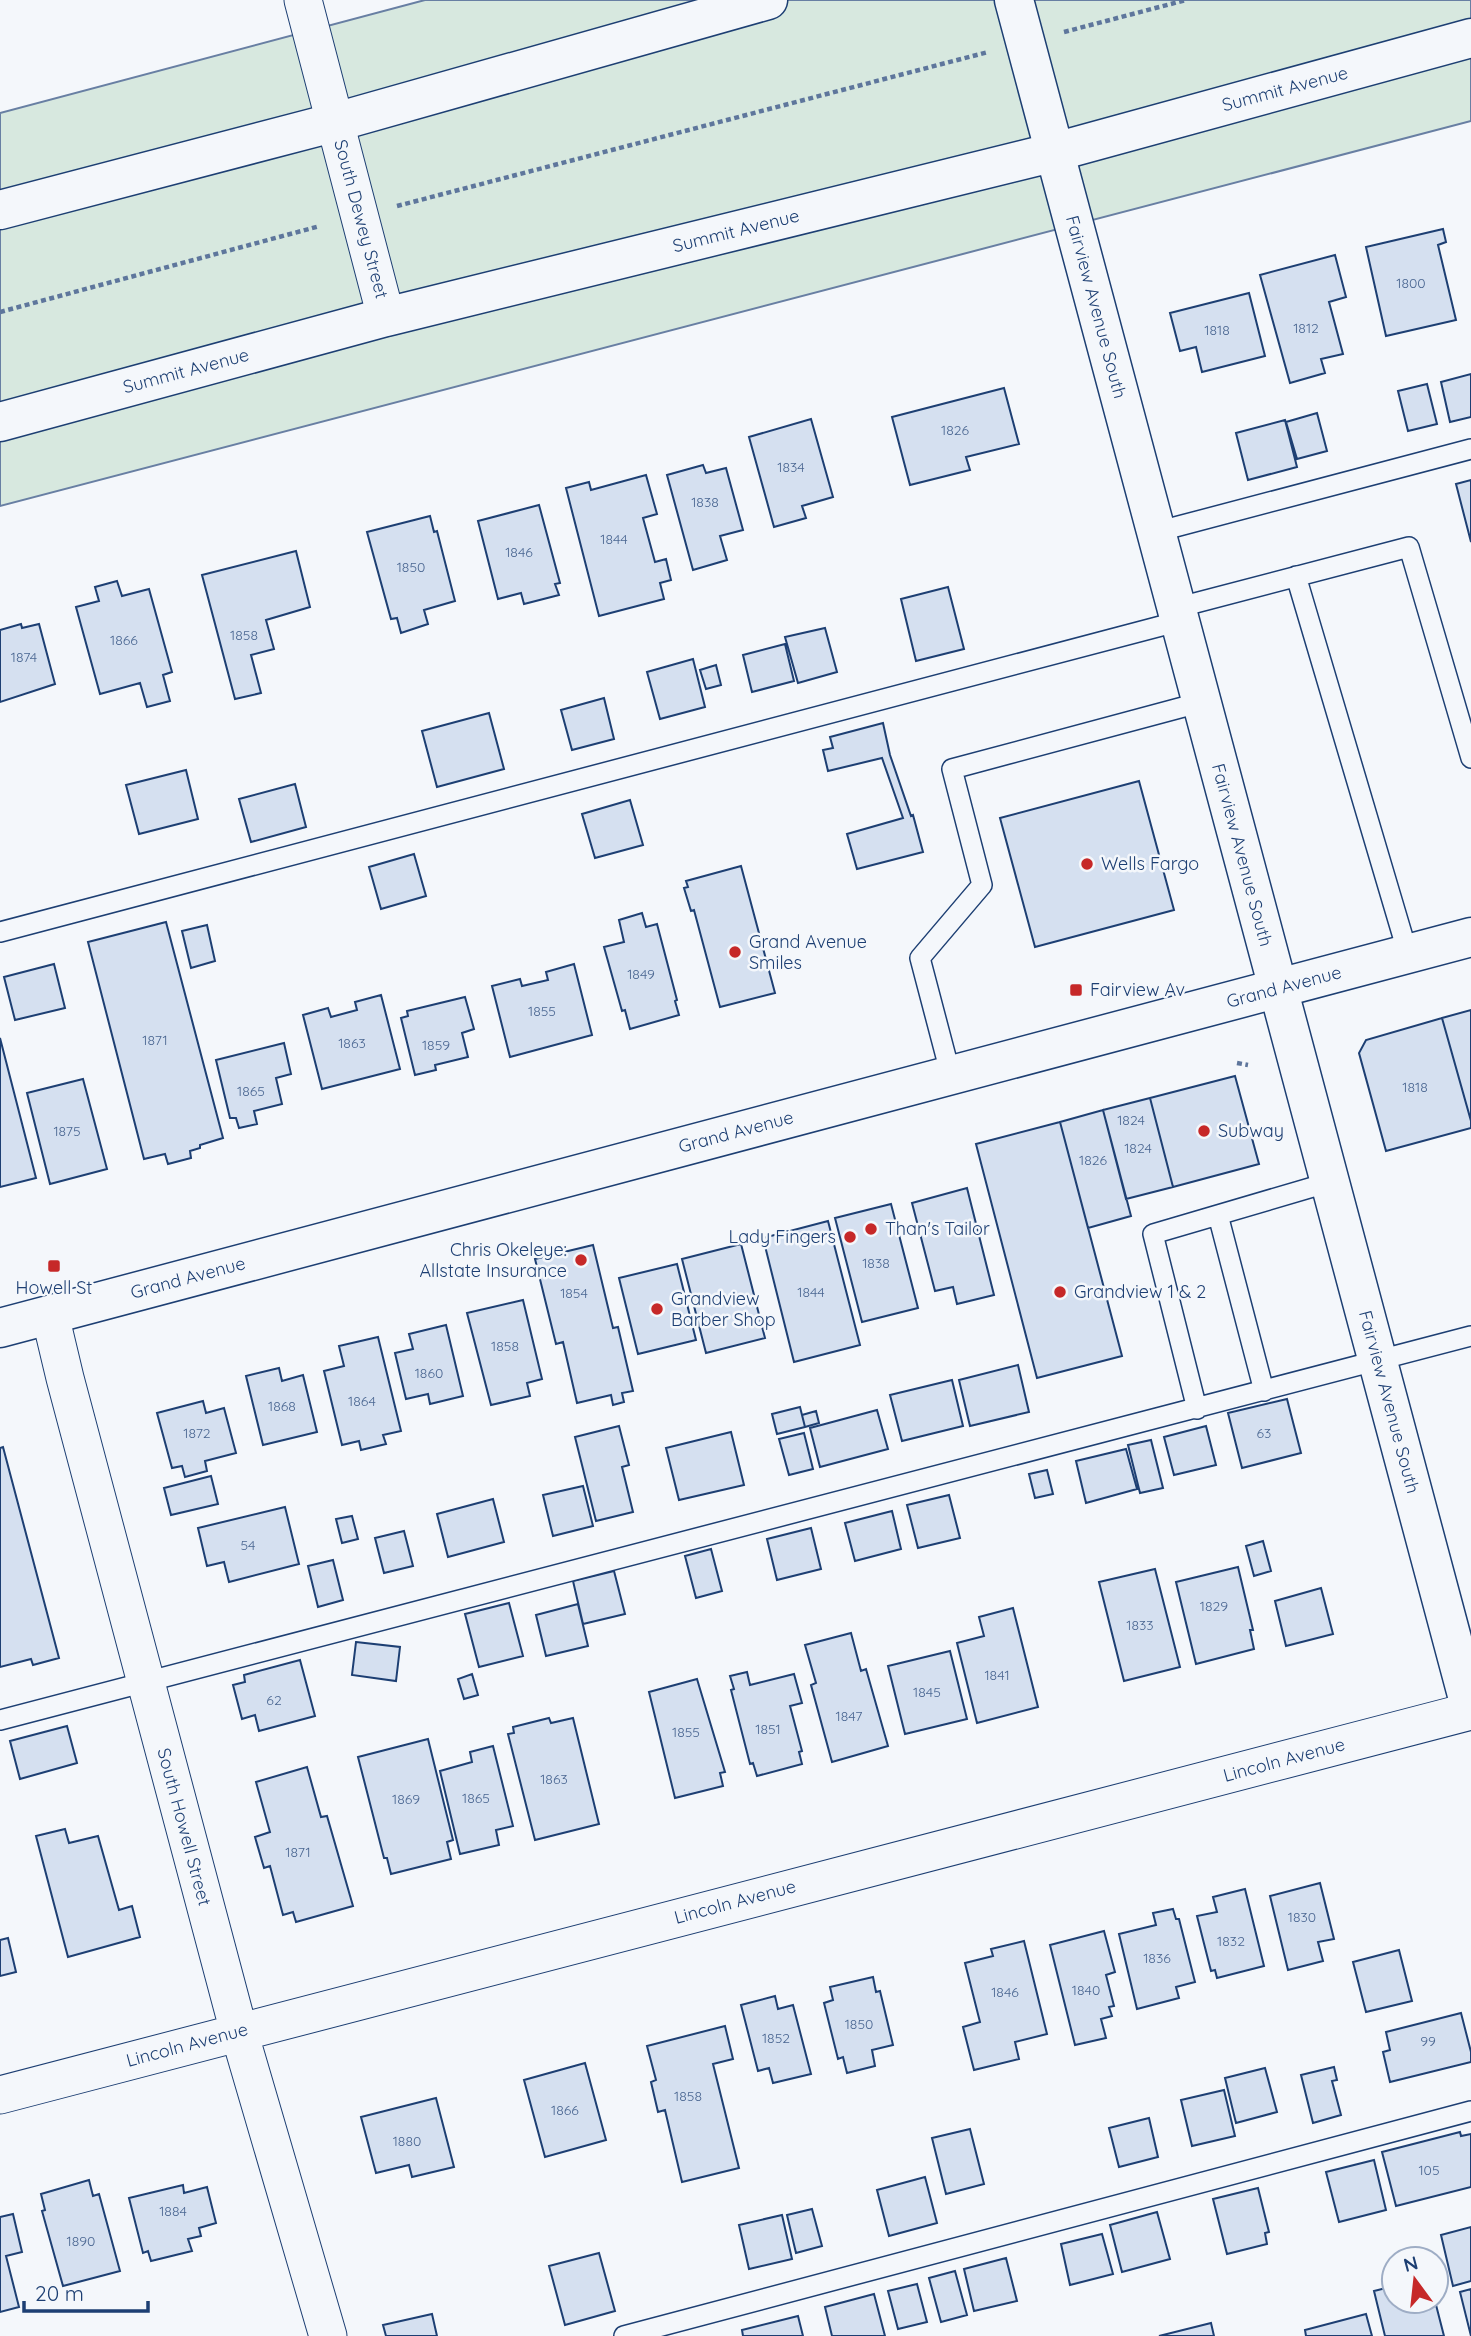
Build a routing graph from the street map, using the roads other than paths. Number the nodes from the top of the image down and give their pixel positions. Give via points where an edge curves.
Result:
1 (303, 0) edge
2 (768, 0) edge
3 (1014, 0) edge
4 (1471, 38) edge
5 (335, 121) junction
6 (1055, 152) junction
7 (0, 210) edge
8 (386, 317) junction
9 (0, 422) edge
10 (1471, 449) edge
11 (1156, 531) junction
12 (1296, 576) junction
13 (1178, 615) junction
14 (1202, 702) junction
15 (1471, 758) edge
16 (0, 932) edge
17 (1471, 937) edge
18 (1408, 954) junction
19 (1278, 989) junction
20 (951, 1076) junction
21 (1330, 1182) junction
22 (1218, 1215) junction
23 (50, 1315) junction
24 (0, 1328) edge
25 (1471, 1336) edge
26 (1378, 1361) junction
27 (1264, 1391) junction
28 (1197, 1409) junction
29 (146, 1682) junction
30 (1471, 1710) edge
31 (0, 1720) edge
32 (239, 2032) junction
33 (0, 2095) edge
34 (1471, 2111) edge
35 (328, 2336) edge
36 (624, 2336) edge

1 - 5 street, South Dewey Street
2 - 5 street
3 - 6 street, Fairview Avenue South
4 - 6 street, Summit Avenue
5 - 7 street
5 - 8 street, South Dewey Street
6 - 8 street, Summit Avenue
6 - 11 street, Fairview Avenue South
8 - 9 street, Summit Avenue
10 - 11 lane
11 - 13 street, Fairview Avenue South
12 - 13 lane
12 - 15 lane via 1409,547
12 - 18 lane
13 - 14 street, Fairview Avenue South
13 - 16 lane
14 - 19 street, Fairview Avenue South
14 - 20 lane via 952,769 982,886 920,958
17 - 18 street, Grand Avenue
18 - 19 street, Grand Avenue
19 - 20 street, Grand Avenue
19 - 21 street, Fairview Avenue South
20 - 23 street, Grand Avenue
21 - 22 lane
21 - 26 street, Fairview Avenue South
22 - 27 lane
22 - 28 lane via 1153,1234
23 - 24 street, Grand Avenue
23 - 29 street, South Howell Street
25 - 26 lane
26 - 27 lane
26 - 30 street, Fairview Avenue South
27 - 28 lane
28 - 29 lane
29 - 31 lane
29 - 32 street, South Howell Street
30 - 32 street, Lincoln Avenue
32 - 33 street, Lincoln Avenue
32 - 35 street, South Howell Street
34 - 36 lane

